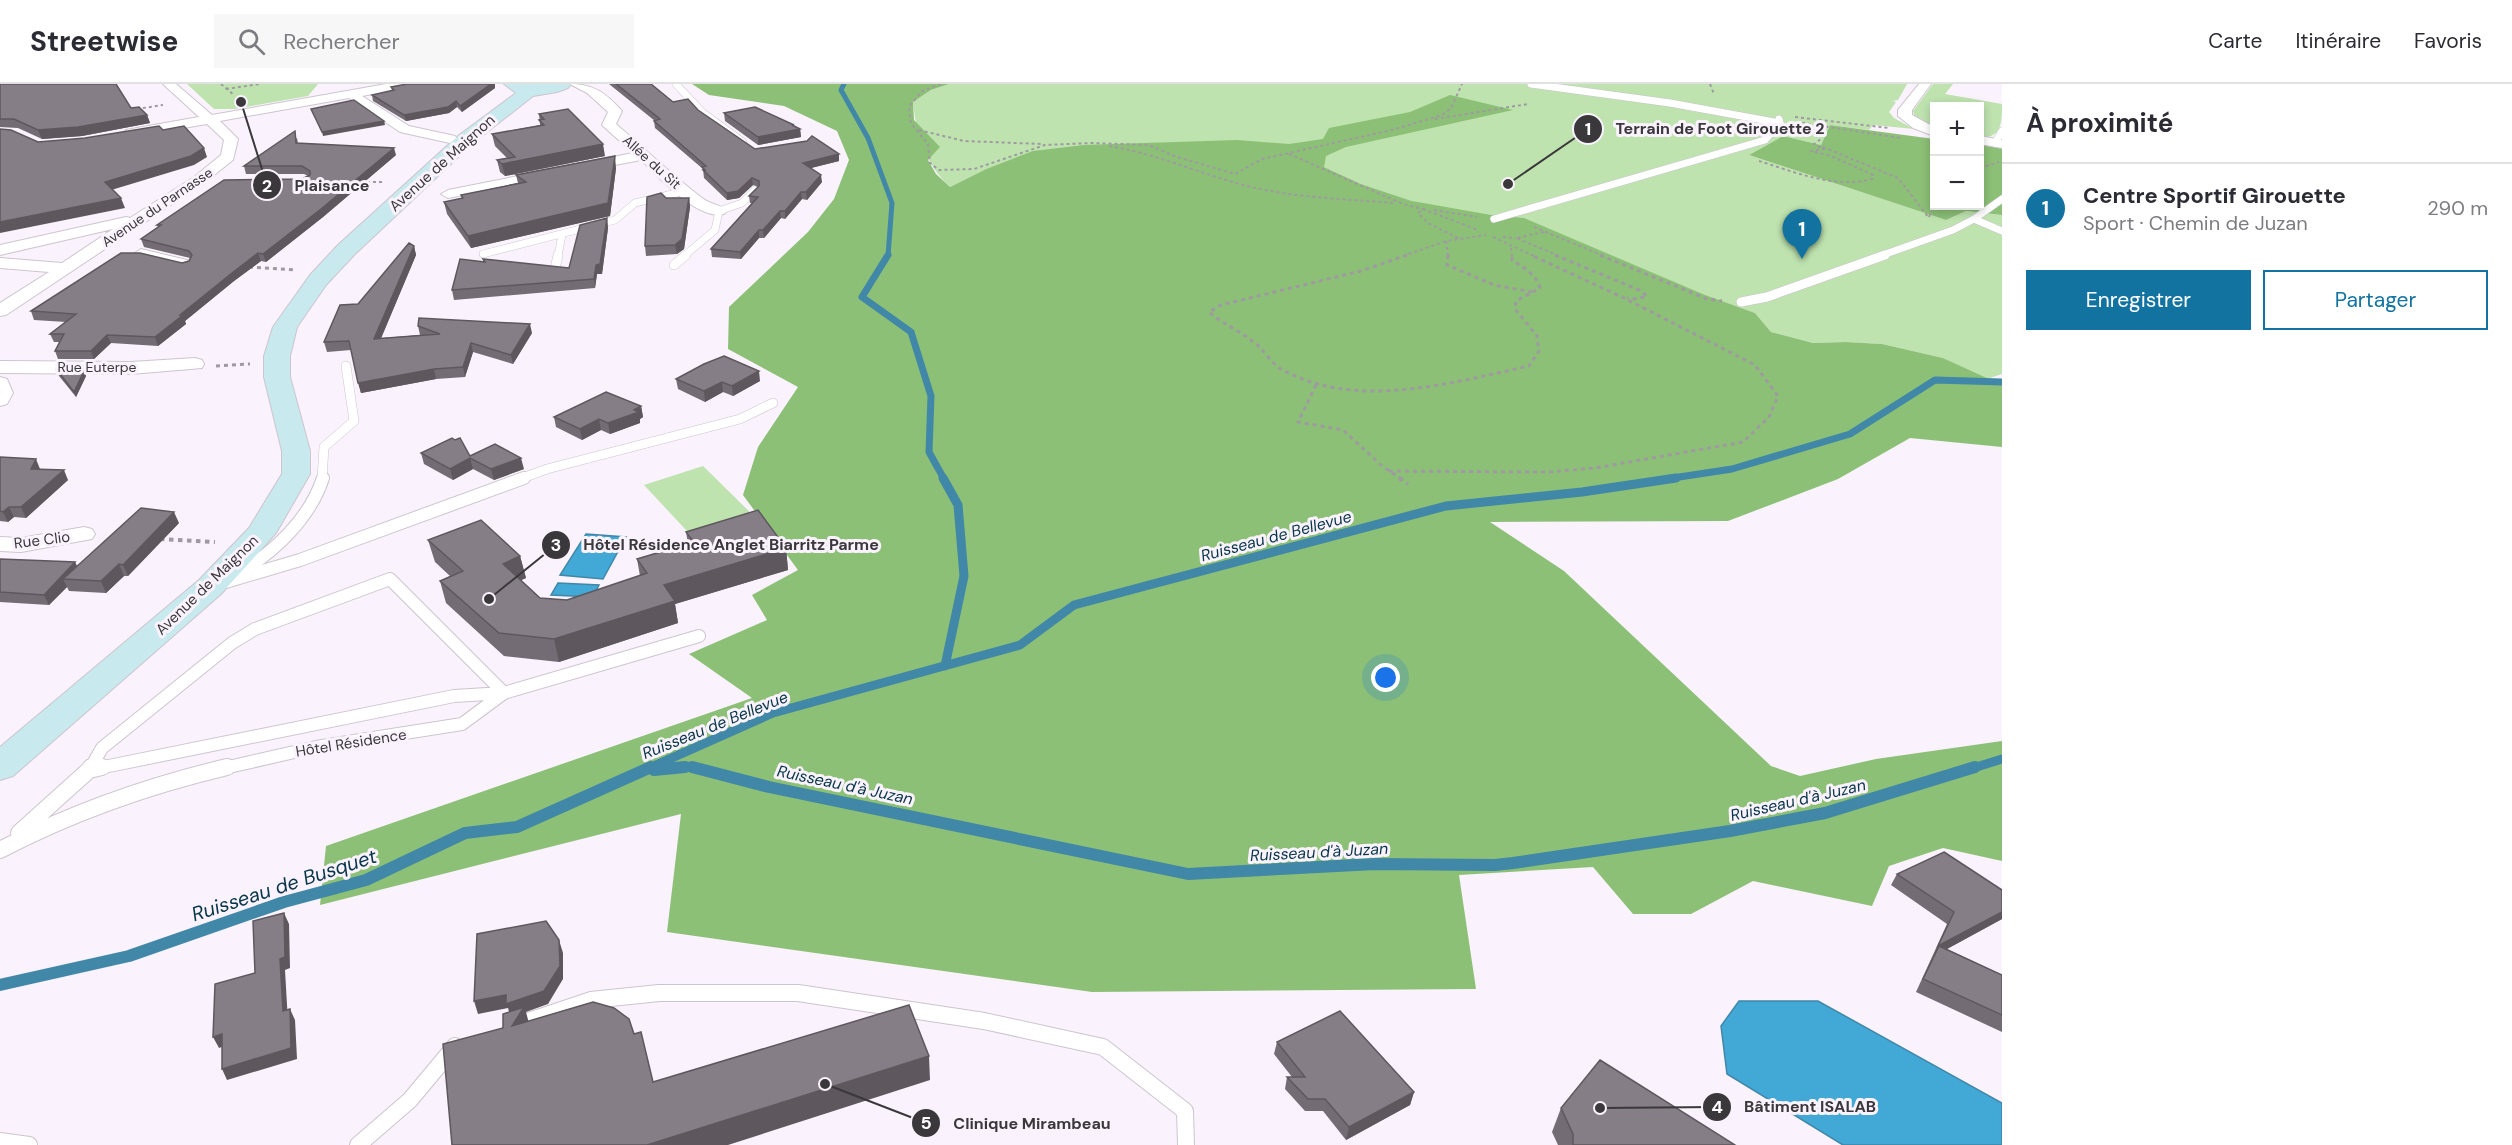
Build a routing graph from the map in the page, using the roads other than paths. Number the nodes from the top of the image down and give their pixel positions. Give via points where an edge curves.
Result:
1 (169, 84) edge
2 (407, 84) edge
3 (562, 84) edge
4 (576, 84) edge
5 (676, 84) edge
6 (1531, 84) edge
7 (1925, 84) edge
8 (521, 87) edge
9 (335, 90) edge
10 (351, 94) junction
11 (210, 120) junction
12 (1930, 130) edge
13 (117, 136) edge
14 (450, 139) dead end
15 (2000, 139) edge
16 (1984, 140) edge
17 (748, 145) edge
18 (646, 155) junction
19 (199, 180) junction
20 (222, 181) edge
21 (755, 190) edge
22 (685, 191) junction
23 (448, 194) dead end
24 (2002, 199) edge
25 (719, 212) junction
26 (140, 218) junction
27 (1494, 219) dead end
28 (1974, 219) junction
29 (2002, 231) edge
30 (562, 235) junction
31 (0, 250) edge
32 (89, 253) junction
33 (483, 254) dead end
34 (0, 263) edge
35 (185, 264) edge
36 (674, 265) dead end
37 (65, 268) junction
38 (555, 269) edge
39 (1740, 302) dead end
40 (0, 311) edge
41 (195, 364) road end
42 (346, 366) dead end
43 (0, 367) edge
44 (0, 383) edge
45 (0, 400) edge
46 (773, 403) dead end
47 (311, 449) junction
48 (84, 534) dead end
49 (0, 544) edge
50 (210, 587) junction
51 (699, 636) dead end
52 (504, 693) junction
53 (0, 767) edge
54 (89, 770) junction
55 (4, 847) edge
56 (494, 1033) edge
57 (472, 1040) edge
58 (0, 1141) edge
59 (29, 1145) edge
60 (358, 1145) edge
61 (1186, 1145) edge

1 - 11 street, Avenue du Parnasse
2 - 10 street
3 - 8 street via 548,89
4 - 18 street, Allée du Sit via 610,105 615,111 609,125
5 - 17 lane via 702,112
6 - 27 lane via 1781,119 1765,140
7 - 12 street via 1905,110 1905,116
8 - 47 street, Avenue de Maignon via 346,250 285,327 277,356 277,377
9 - 10 street
9 - 11 street
10 - 14 street via 405,129
11 - 13 street
11 - 19 street, Avenue du Parnasse via 231,139 231,149 228,157
15 - 16 street
18 - 22 street, Allée du Sit
18 - 23 street
19 - 20 street
19 - 26 street, Avenue du Parnasse
21 - 25 lane via 742,203
22 - 25 street, Allée du Sit via 699,204
22 - 30 lane via 635,203 615,220
24 - 28 lane
25 - 36 lane via 715,230
26 - 31 street
26 - 32 street, Avenue du Parnasse
28 - 29 lane
28 - 39 lane via 1767,297
30 - 33 lane
30 - 38 lane
32 - 35 street via 143,254
32 - 37 street, Avenue du Parnasse
34 - 37 street
37 - 40 street, Avenue du Parnasse
41 - 43 street, Rue Euterpe via 131,368
42 - 47 lane via 354,421
44 - 45 street
46 - 50 lane via 740,419 547,469 300,560
47 - 50 street, Avenue de Maignon via 261,533
48 - 49 street, Rue Clio via 21,545
50 - 53 street, Avenue de Maignon
51 - 52 lane, Hôtel Résidence
52 - 54 lane via 454,696
52 - 54 lane via 390,579 255,629 232,643 102,748
52 - 55 lane, Hôtel Résidence via 462,724 316,747 166,781 48,825
54 - 55 lane
56 - 61 lane via 591,1000 659,993 798,993 984,1021 1103,1047 1185,1111
57 - 60 lane via 451,1047 410,1100
58 - 59 lane

